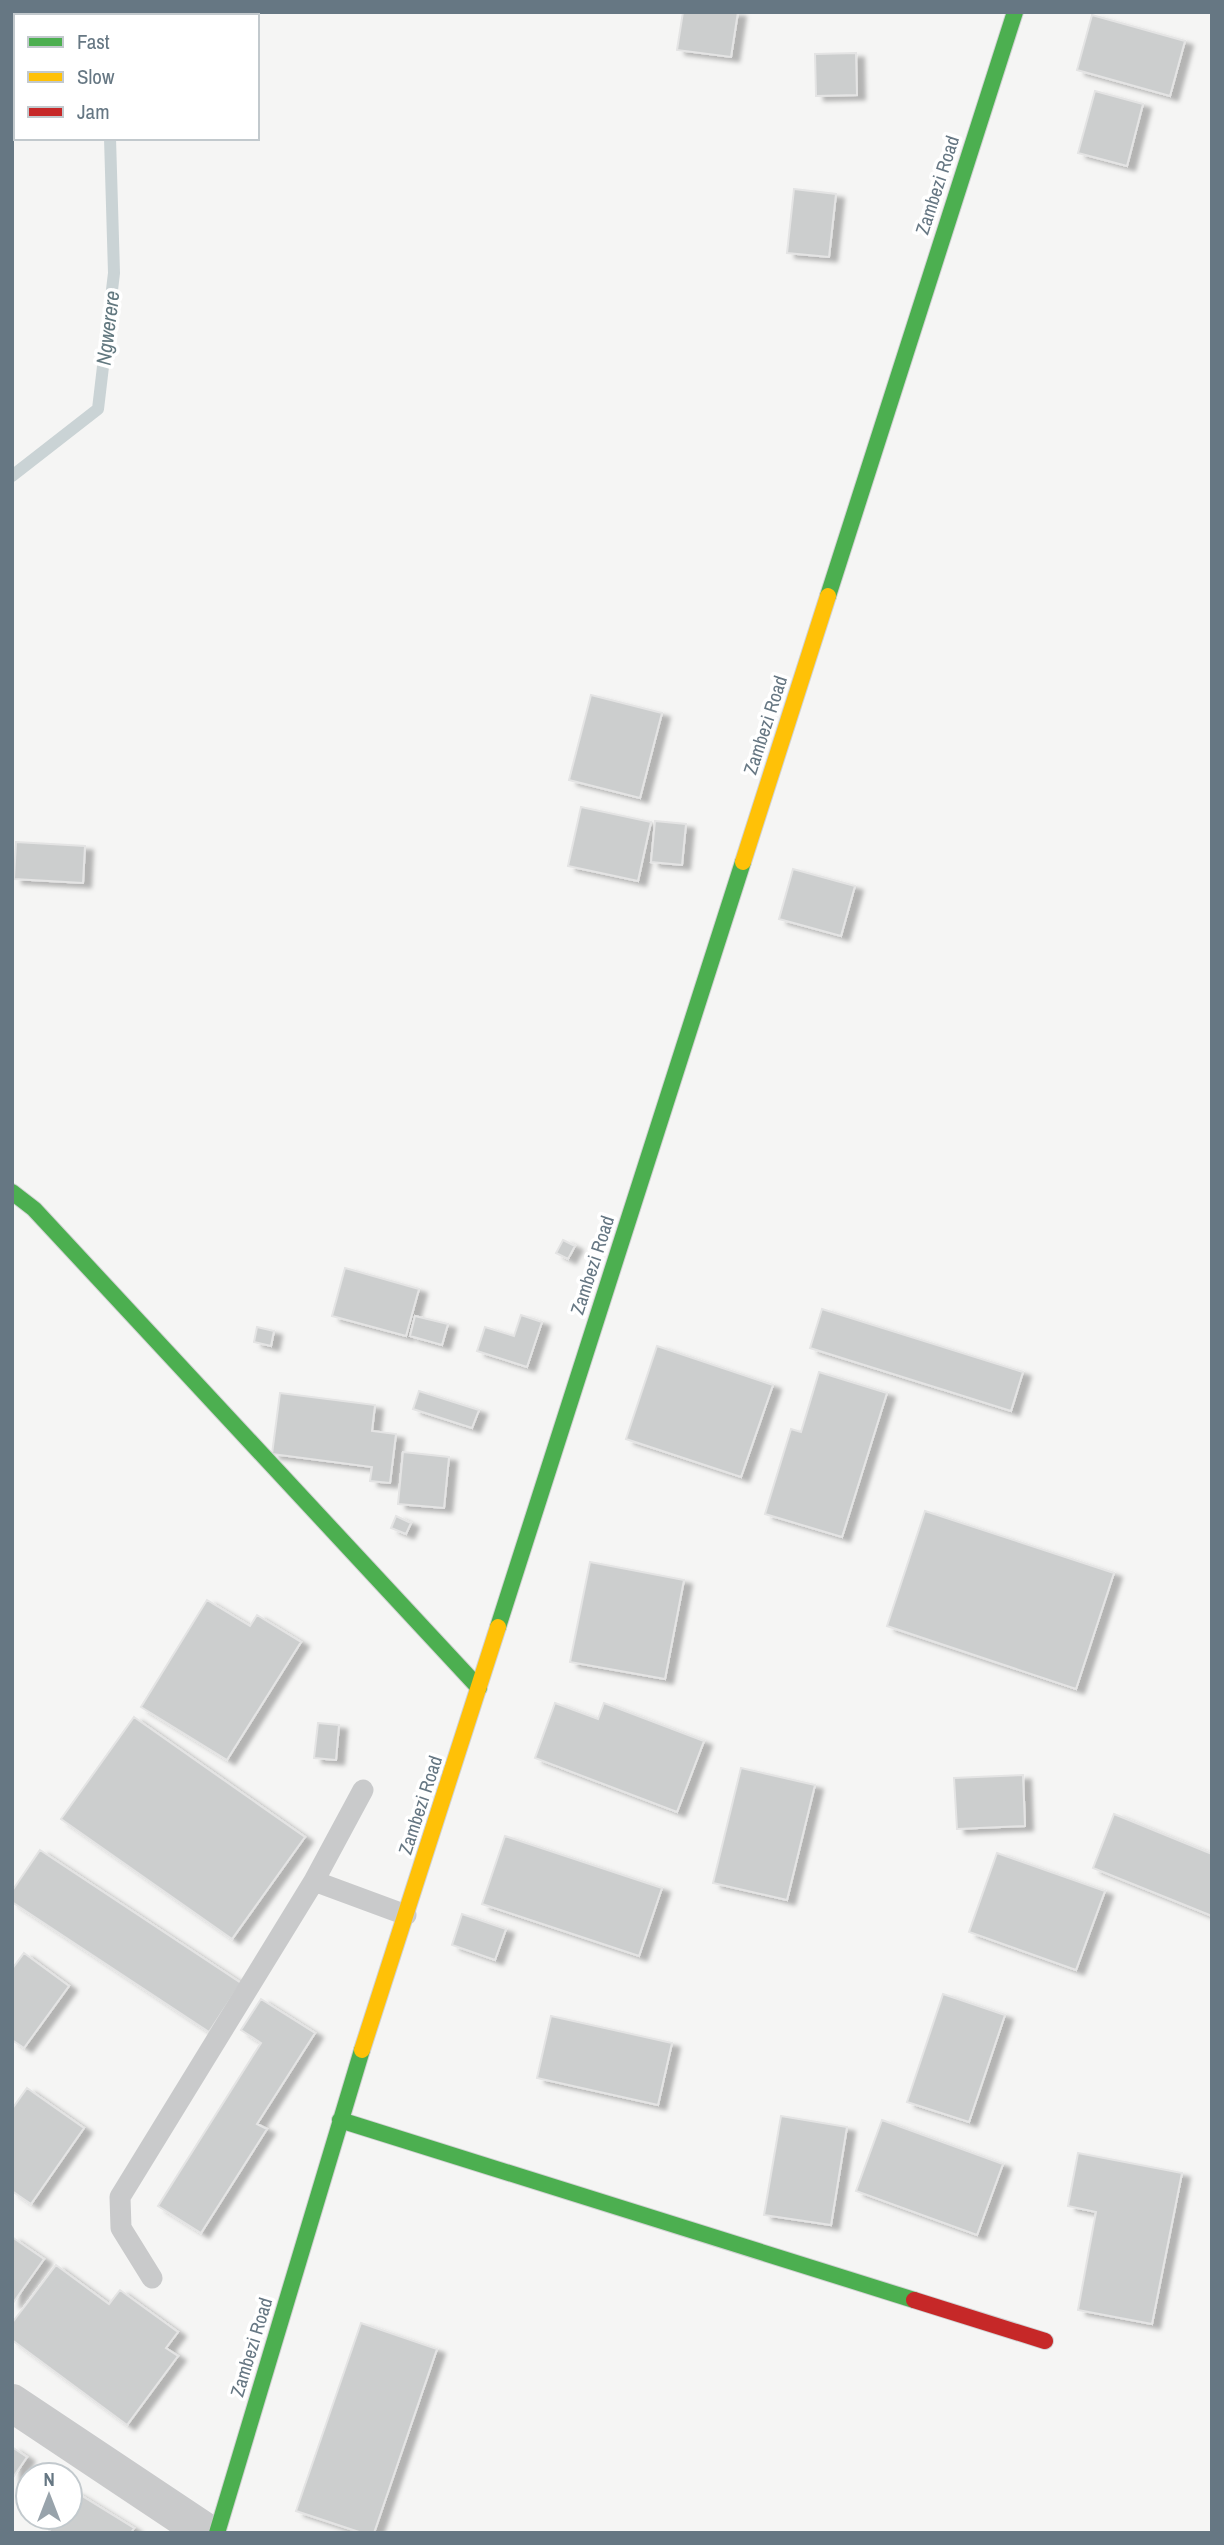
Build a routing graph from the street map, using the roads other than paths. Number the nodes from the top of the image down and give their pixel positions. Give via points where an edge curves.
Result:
1 (1014, 12) edge
2 (12, 1192) edge
3 (479, 1688) junction
4 (363, 1790) dead end
5 (314, 1881) junction
6 (406, 1915) junction
7 (340, 2120) junction
8 (152, 2278) dead end
9 (1045, 2342) dead end
10 (12, 2403) edge
11 (207, 2533) edge
12 (217, 2533) edge

1 - 3 main road, Zambezi Road
2 - 3 main road via 100,1279
3 - 6 main road, Zambezi Road
4 - 5 lane
5 - 6 lane
5 - 8 lane via 120,2197 121,2228
6 - 7 main road, Zambezi Road
7 - 9 main road
7 - 12 main road, Zambezi Road
10 - 11 street

